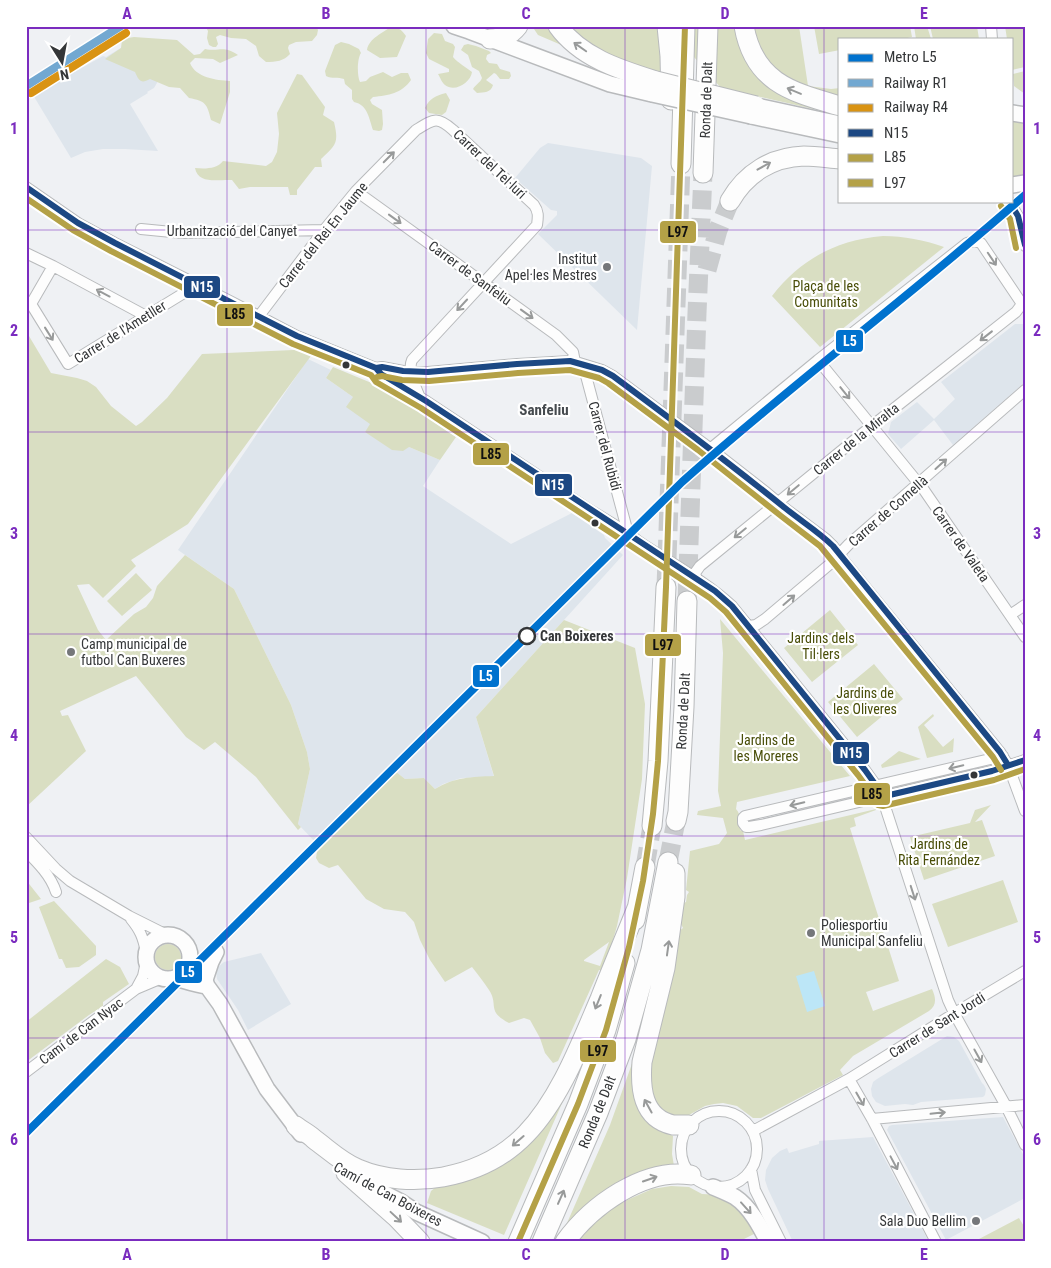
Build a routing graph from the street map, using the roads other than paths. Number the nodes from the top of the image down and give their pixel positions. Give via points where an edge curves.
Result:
1 (454, 26) edge
2 (558, 26) edge
3 (667, 26) edge
4 (685, 26) edge
5 (708, 26) edge
6 (744, 26) edge
7 (500, 34) edge
8 (655, 87) junction
9 (838, 105) edge
10 (1014, 106) edge
11 (753, 111) junction
12 (1025, 114) edge
13 (435, 120) joint
14 (838, 124) edge
15 (838, 135) edge
16 (838, 159) edge
17 (703, 173) tunnel mouth
18 (26, 187) edge
19 (356, 191) junction
20 (730, 201) tunnel mouth
21 (1010, 202) edge
22 (141, 229) dead end
23 (324, 230) junction
24 (1025, 246) edge
25 (26, 253) edge
26 (53, 266) junction
27 (483, 282) junction
28 (197, 284) junction
29 (1024, 304) edge
30 (146, 316) junction
31 (259, 316) junction
32 (818, 360) junction
33 (573, 361) junction
34 (376, 368) junction
35 (411, 371) junction
36 (1025, 390) edge
37 (420, 398) junction
38 (872, 426) junction
39 (710, 449) junction
40 (919, 484) junction
41 (778, 502) junction
42 (628, 533) junction
43 (840, 555) junction
44 (697, 580) junction
45 (666, 587) tunnel mouth
46 (688, 601) tunnel mouth
47 (1025, 605) edge
48 (1010, 615) junction
49 (749, 626) junction
50 (1025, 637) edge
51 (1003, 756) junction
52 (1017, 762) edge
53 (1025, 771) edge
54 (876, 786) junction
55 (881, 797) junction
56 (1025, 810) edge
57 (677, 818) tunnel mouth
58 (652, 826) tunnel mouth
59 (26, 837) edge
60 (26, 851) edge
61 (645, 868) tunnel mouth
62 (53, 880) junction
63 (638, 908) junction
64 (129, 916) junction
65 (167, 935) junction
66 (216, 952) dead end
67 (146, 957) junction
68 (190, 962) junction
69 (1025, 971) edge
70 (169, 978) junction
71 (206, 983) junction
72 (136, 989) junction
73 (954, 1013) junction
74 (26, 1072) edge
75 (849, 1079) junction
76 (1025, 1105) edge
77 (1006, 1106) junction
78 (872, 1120) junction
79 (296, 1126) junction
80 (689, 1126) junction
81 (753, 1131) junction
82 (1025, 1145) edge
83 (751, 1169) junction
84 (346, 1174) junction
85 (691, 1175) junction
86 (713, 1187) junction
87 (480, 1241) edge
88 (420, 1242) edge
89 (518, 1242) edge
90 (542, 1242) edge
91 (565, 1242) edge
92 (768, 1242) edge
93 (781, 1242) edge
94 (936, 1242) edge

1 - 7 street
8 -> 2 highway via 597,58 570,41
3 - 4 highway, Ronda de Dalt via 670,136 676,159
5 - 17 highway, Ronda de Dalt
9 -> 6 highway via 797,93 772,78 758,63
7 - 8 street via 582,66
8 - 11 highway, bridge
10 - 12 street
11 - 14 street
11 - 15 street
19 -> 13 street, Carrer del Rei En Jaume via 416,130
13 - 27 street, Carrer del Tel·luri via 445,123 537,209 537,225
20 -> 16 highway via 748,177 772,162 804,156
18 - 28 street via 78,223
19 - 23 street, Carrer del Rei En Jaume
19 -> 27 street, Carrer de Sanfeliu
21 - 24 street via 1018,216
22 - 23 street, Urbanització del Canyet via 182,233
23 - 31 street, Carrer del Rei En Jaume
25 - 26 street
30 -> 26 street
26 -> 30 street, Carrer de l'Ametller via 31,304 68,364
27 -> 33 street, Carrer de Sanfeliu via 556,335 574,352
27 -> 35 street via 412,360
28 - 30 street, Carrer de l'Ametller
28 - 31 street
32 -> 29 street via 967,243 974,241 982,243
29 -> 38 street, Carrer de la Miralta
31 - 34 street via 297,336
32 -> 38 street, Carrer de Valeta
32 - 39 street
33 - 35 street
33 - 39 street via 613,376
33 - 42 street, Carrer del Rubidi via 585,372
34 - 35 street
34 - 37 street
35 - 37 street
40 -> 36 street, Carrer de Cornellà
37 - 42 street
38 - 40 street, Carrer de Valeta
38 -> 41 street, Carrer de la Miralta
39 - 41 street
40 - 43 street, Carrer de Cornellà
40 - 48 street, Carrer de Valeta
41 - 43 street via 826,539
41 -> 44 street, Carrer de la Miralta via 700,566 695,573
42 - 44 street
49 -> 43 street, Carrer de Cornellà via 756,625 779,608
43 - 51 street
44 - 49 street via 715,591
45 - 58 highway, Ronda de Dalt
46 - 57 highway, Ronda de Dalt
47 - 48 street
48 - 50 street, Carrer de Valeta
49 - 54 street
51 - 52 street
51 -> 54 street
52 - 53 street
52 - 55 street
52 - 56 street
54 - 55 street
54 -> 55 street via 745,816 743,823 746,827 754,826
55 -> 73 street
59 - 62 street
60 - 62 street
61 - 63 highway, Ronda de Dalt
62 - 64 street via 63,876
63 -> 79 highway via 576,1055 556,1092 536,1123 502,1154 452,1175 397,1178 370,1173 336,1158
63 - 89 highway, Ronda de Dalt via 606,1030 578,1104
64 - 65 street
64 - 67 street via 140,930
65 - 67 street via 154,940
65 - 68 street via 183,940 190,951
66 - 71 street
67 - 70 street via 153,973
67 - 72 street, Camí de Can Nyac
68 - 70 street via 184,973
68 - 71 street, Camí de Can Boixeres
69 - 73 street, Carrer de Sant Jordi
70 - 71 street via 196,985
70 - 72 street, Camí de Can Nyac
71 - 79 street, Camí de Can Boixeres via 267,1089
72 - 74 street, Camí de Can Nyac
73 - 75 street, Carrer de Sant Jordi
73 -> 77 street
75 -> 78 street
75 - 81 street, Carrer de Sant Jordi
76 - 77 street
78 -> 77 street
77 - 82 street
78 -> 94 street
79 - 84 street, Camí de Can Boixeres via 319,1154
80 - 81 street via 702,1116 723,1112 743,1120
80 - 85 street via 680,1151
80 - 90 highway, Ronda de Dalt via 658,1119 644,1098 641,1075 665,968 674,897 672,862 626,1039
81 - 83 street via 757,1148
83 - 86 street via 735,1184
83 - 93 street via 755,1190
84 - 87 street, Camí de Can Boixeres via 416,1212
84 -> 88 highway
85 - 86 street
91 -> 85 highway via 597,1208 624,1190 661,1175
86 -> 92 street via 736,1198 746,1207

